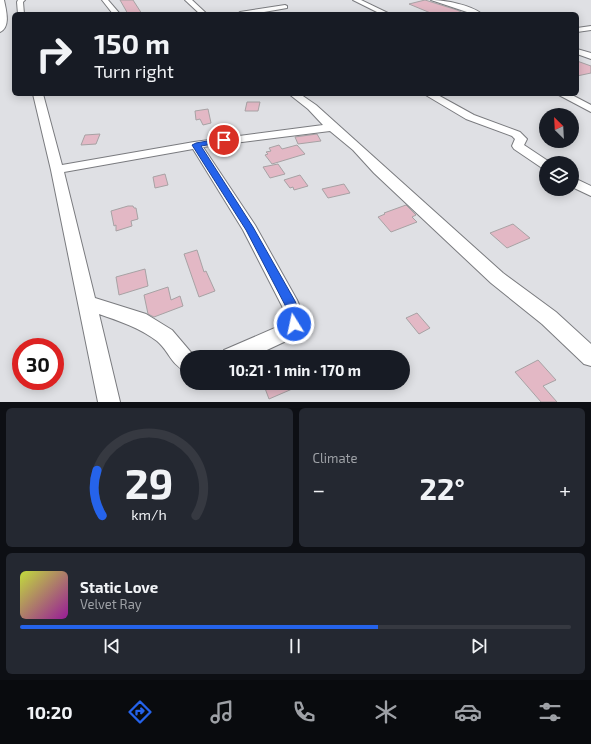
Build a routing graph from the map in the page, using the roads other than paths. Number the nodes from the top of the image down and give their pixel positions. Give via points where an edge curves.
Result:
1 (3, 0) edge
2 (22, 0) edge
3 (105, 0) edge
4 (188, 0) edge
5 (275, 0) edge
6 (356, 0) edge
7 (434, 0) edge
8 (21, 12) edge
9 (115, 12) edge
10 (202, 12) edge
11 (256, 12) edge
12 (383, 12) edge
13 (474, 12) edge
14 (591, 28) edge
15 (579, 30) edge
16 (2, 32) edge
17 (579, 52) edge
18 (591, 56) edge
19 (38, 96) edge
20 (297, 96) edge
21 (432, 96) edge
22 (566, 96) edge
23 (591, 109) edge
24 (332, 127) junction
25 (196, 145) junction
26 (539, 161) edge
27 (57, 170) junction
28 (579, 185) edge
29 (591, 192) edge
30 (87, 303) junction
31 (246, 350) edge
32 (180, 355) edge
33 (591, 357) edge
34 (109, 402) edge

1 - 16 street
2 - 8 street
3 - 9 street
4 - 10 street
5 - 11 street via 288,8
6 - 12 street
7 - 13 street
14 - 15 street
17 - 18 street
19 - 27 street
20 - 24 street
21 - 26 street via 470,118 516,134 521,139 518,146
22 - 23 street
24 - 25 street
24 - 33 street via 357,147 497,278 549,318
25 - 27 street
25 - 31 street via 250,229 295,316 292,329
27 - 30 street
28 - 29 street
30 - 32 street via 140,320 165,336
30 - 34 street

